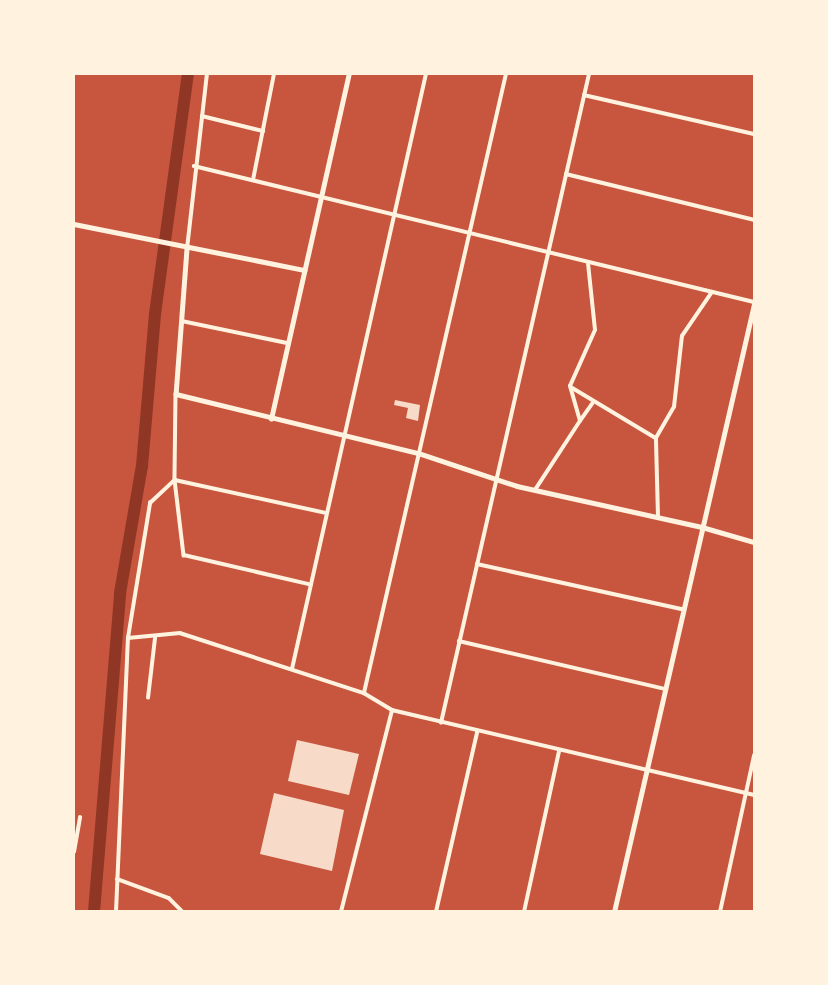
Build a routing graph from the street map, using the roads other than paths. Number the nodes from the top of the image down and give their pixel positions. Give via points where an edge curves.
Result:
1 (207, 74) edge
2 (274, 74) edge
3 (349, 74) edge
4 (426, 74) edge
5 (506, 74) edge
6 (589, 74) edge
7 (584, 95) junction
8 (202, 116) junction
9 (263, 131) junction
10 (754, 134) edge
11 (194, 166) junction
12 (566, 174) junction
13 (253, 180) junction
14 (322, 195) junction
15 (394, 211) junction
16 (754, 220) edge
17 (74, 224) edge
18 (471, 231) junction
19 (187, 249) junction
20 (548, 253) junction
21 (588, 263) junction
22 (304, 270) junction
23 (712, 292) junction
24 (754, 303) edge
25 (183, 321) junction
26 (287, 343) junction
27 (570, 386) junction
28 (176, 394) junction
29 (592, 404) junction
30 (271, 419) junction
31 (579, 421) junction
32 (345, 435) junction
33 (656, 438) junction
34 (418, 453) junction
35 (175, 480) junction
36 (497, 480) junction
37 (535, 490) junction
38 (326, 513) junction
39 (658, 517) junction
40 (702, 527) junction
41 (754, 542) edge
42 (477, 564) junction
43 (309, 584) junction
44 (682, 609) junction
45 (128, 638) junction
46 (155, 638) junction
47 (460, 641) junction
48 (292, 669) junction
49 (665, 688) junction
50 (364, 693) junction
51 (148, 698) dead end
52 (392, 710) junction
53 (441, 723) junction
54 (477, 732) junction
55 (559, 752) junction
56 (754, 756) edge
57 (647, 773) junction
58 (747, 794) junction
59 (754, 795) edge
60 (80, 818) dead end
61 (74, 852) edge
62 (116, 879) junction
63 (116, 912) edge
64 (183, 912) edge
65 (341, 912) edge
66 (436, 912) edge
67 (524, 912) edge
68 (614, 912) edge
69 (720, 912) edge

1 - 8 street
2 - 9 street
3 - 14 main road
4 - 15 street
5 - 18 street
6 - 7 street
7 - 10 street
7 - 12 street
8 - 9 street
8 - 11 street
9 - 13 street
11 - 13 street
11 - 19 street
12 - 16 street
12 - 20 street
13 - 14 street
14 - 15 street
14 - 22 main road
15 - 18 street
15 - 32 street
17 - 19 main road
18 - 20 street
18 - 34 street
19 - 22 main road
19 - 25 main road
20 - 21 street
20 - 36 street
21 - 23 street
21 - 27 street via 595,330
22 - 26 main road
23 - 24 street
23 - 33 street via 682,336 674,407
24 - 40 main road
25 - 26 street
25 - 28 main road
26 - 30 main road
27 - 29 street
27 - 31 street
28 - 30 main road
28 - 35 street
29 - 31 street
29 - 33 street
30 - 32 main road
31 - 37 street
32 - 34 main road
32 - 38 street
33 - 39 street
34 - 36 main road
34 - 50 street
35 - 38 street
35 - 43 street via 184,555
35 - 45 street via 150,502
36 - 37 main road
36 - 42 street
37 - 39 main road
38 - 43 street
39 - 40 main road
40 - 41 main road
40 - 44 main road
42 - 44 street
42 - 47 street
43 - 48 street
44 - 49 main road
45 - 46 street
45 - 62 street
46 - 48 street via 180,634
46 - 51 street
47 - 49 street
47 - 53 street
48 - 50 street
49 - 57 main road
50 - 52 street
52 - 53 street
52 - 65 street
53 - 54 street
54 - 55 street
54 - 66 street
55 - 57 street
55 - 67 street
56 - 58 street
57 - 58 street
57 - 68 main road
58 - 59 street
58 - 69 street
60 - 61 street
62 - 63 street
62 - 64 street via 169,898

